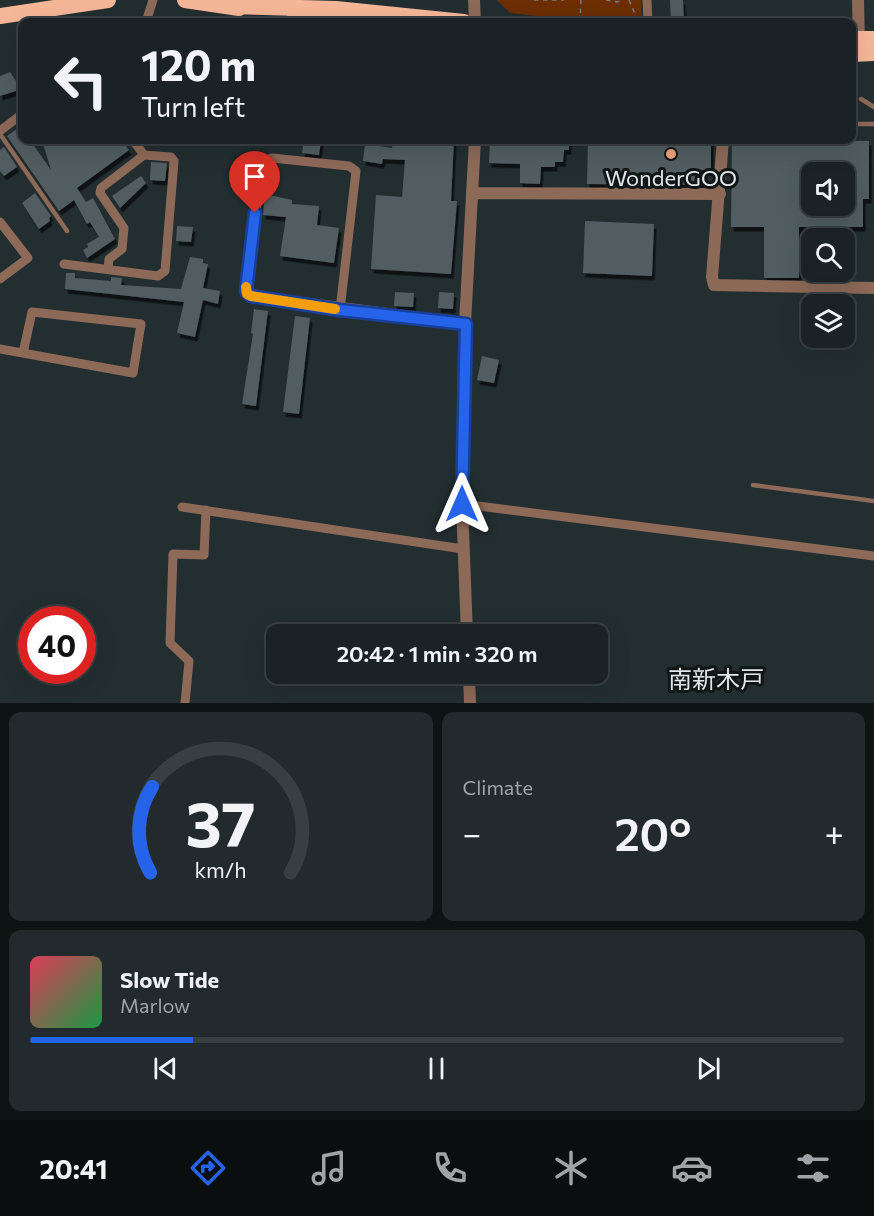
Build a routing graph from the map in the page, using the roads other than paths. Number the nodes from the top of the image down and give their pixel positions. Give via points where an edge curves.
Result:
1 (108, 0) edge
2 (153, 0) edge
3 (185, 0) edge
4 (474, 0) edge
5 (647, 0) edge
6 (858, 0) edge
7 (334, 11) edge
8 (0, 16) edge
9 (147, 18) edge
10 (417, 18) edge
11 (475, 18) edge
12 (648, 18) edge
13 (862, 46) edge
14 (861, 99) dead end
15 (874, 107) edge
16 (18, 117) edge
17 (856, 124) edge
18 (874, 124) edge
19 (0, 132) edge
20 (136, 144) edge
21 (475, 144) edge
22 (723, 144) edge
23 (144, 155) junction
24 (474, 193) junction
25 (720, 194) junction
26 (0, 222) edge
27 (67, 231) dead end
28 (64, 264) dead end
29 (108, 269) junction
30 (0, 279) edge
31 (819, 282) edge
32 (819, 288) junction
33 (874, 288) edge
34 (263, 298) joint
35 (340, 310) junction
36 (466, 324) junction
37 (0, 349) edge
38 (23, 353) junction
39 (753, 484) dead end
40 (874, 501) edge
41 (462, 504) junction
42 (182, 507) dead end
43 (206, 510) junction
44 (463, 549) junction
45 (874, 556) edge
46 (467, 624) edge
47 (469, 684) edge
48 (185, 703) edge
49 (470, 703) edge

1 - 8 highway
2 - 9 street
3 - 7 highway
4 - 11 street
5 - 12 street
6 - 13 street
7 - 10 highway
14 - 15 lane
16 - 19 street
17 - 18 lane
19 - 27 lane
20 - 23 street
21 - 24 street
22 - 25 street
23 - 29 street via 101,188 100,193 124,228 122,249 110,259
23 - 29 street via 171,157 174,161 165,271 158,276
24 - 25 street
24 - 36 street
25 - 32 street via 714,285
26 - 30 street via 28,258
28 - 29 street
31 - 32 lane
32 - 33 street
34 - 35 street
34 - 35 street via 246,291 262,162 272,158 349,166 356,171
35 - 36 street
36 - 41 street
37 - 38 street
38 - 38 street via 133,373 141,324 32,312
39 - 40 lane
41 - 44 street
41 - 45 street
42 - 43 street
43 - 44 street
43 - 48 street via 204,555 173,555 170,643 189,661
44 - 46 street
47 - 49 street

